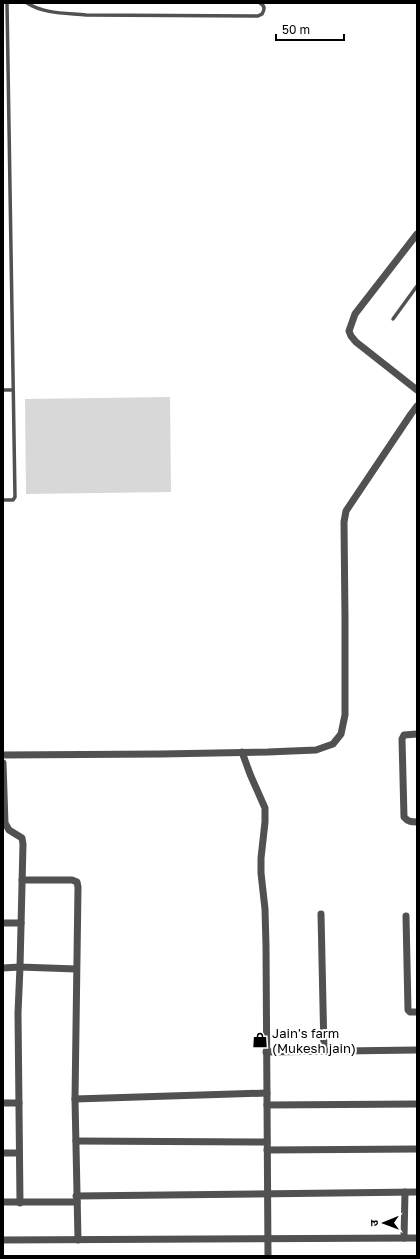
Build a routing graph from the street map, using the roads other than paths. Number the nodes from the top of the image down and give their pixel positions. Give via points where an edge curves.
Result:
1 (7, 3) edge
2 (27, 3) edge
3 (260, 3) edge
4 (417, 234) edge
5 (417, 286) edge
6 (394, 319) dead end
7 (3, 390) edge
8 (13, 390) junction
9 (417, 390) edge
10 (417, 406) edge
11 (3, 500) edge
12 (417, 734) edge
13 (242, 752) junction
14 (3, 755) edge
15 (3, 763) edge
16 (417, 822) edge
17 (22, 880) junction
18 (321, 914) dead end
19 (406, 916) dead end
20 (3, 923) edge
21 (21, 923) junction
22 (20, 967) junction
23 (3, 968) edge
24 (76, 969) junction
25 (417, 1012) edge
26 (417, 1050) edge
27 (324, 1051) junction
28 (266, 1052) junction
29 (267, 1093) junction
30 (76, 1099) junction
31 (3, 1103) edge
32 (19, 1103) junction
33 (417, 1104) edge
34 (267, 1105) junction
35 (76, 1141) junction
36 (267, 1142) junction
37 (417, 1149) edge
38 (267, 1150) junction
39 (3, 1153) edge
40 (20, 1153) junction
41 (405, 1192) junction
42 (417, 1192) edge
43 (267, 1193) junction
44 (77, 1199) junction
45 (3, 1202) edge
46 (20, 1202) junction
47 (268, 1238) junction
48 (404, 1238) junction
49 (417, 1238) edge
50 (3, 1240) edge
51 (78, 1240) junction
52 (268, 1256) edge

1 - 8 lane
2 - 3 lane via 57,13 260,16 264,8
4 - 9 street via 355,314 349,331 356,342
5 - 6 lane
7 - 8 lane
8 - 11 lane via 15,497 13,500
10 - 13 street via 346,511 346,686 341,734 333,744 316,750
12 - 16 street via 404,736 402,739 404,817 410,822
13 - 14 street
13 - 28 street via 265,808 260,858 266,946
15 - 17 street via 5,823 9,830 22,838
17 - 21 street
17 - 24 street via 77,882
18 - 27 street
19 - 25 street via 408,1010
20 - 21 street
21 - 22 street
22 - 23 street
22 - 24 street
22 - 32 street
24 - 30 street
26 - 27 street
27 - 28 street
28 - 29 street
29 - 30 street
29 - 34 street
30 - 35 street
31 - 32 street
32 - 40 street
33 - 34 street
34 - 36 street
35 - 36 street
35 - 44 street
36 - 38 street
37 - 38 street
38 - 43 street
39 - 40 street
40 - 46 street
41 - 42 street
41 - 43 street
41 - 48 street
43 - 44 street
43 - 47 street
44 - 46 street
44 - 51 street
45 - 46 street
47 - 48 street
47 - 51 street
47 - 52 street
48 - 49 street
50 - 51 street

